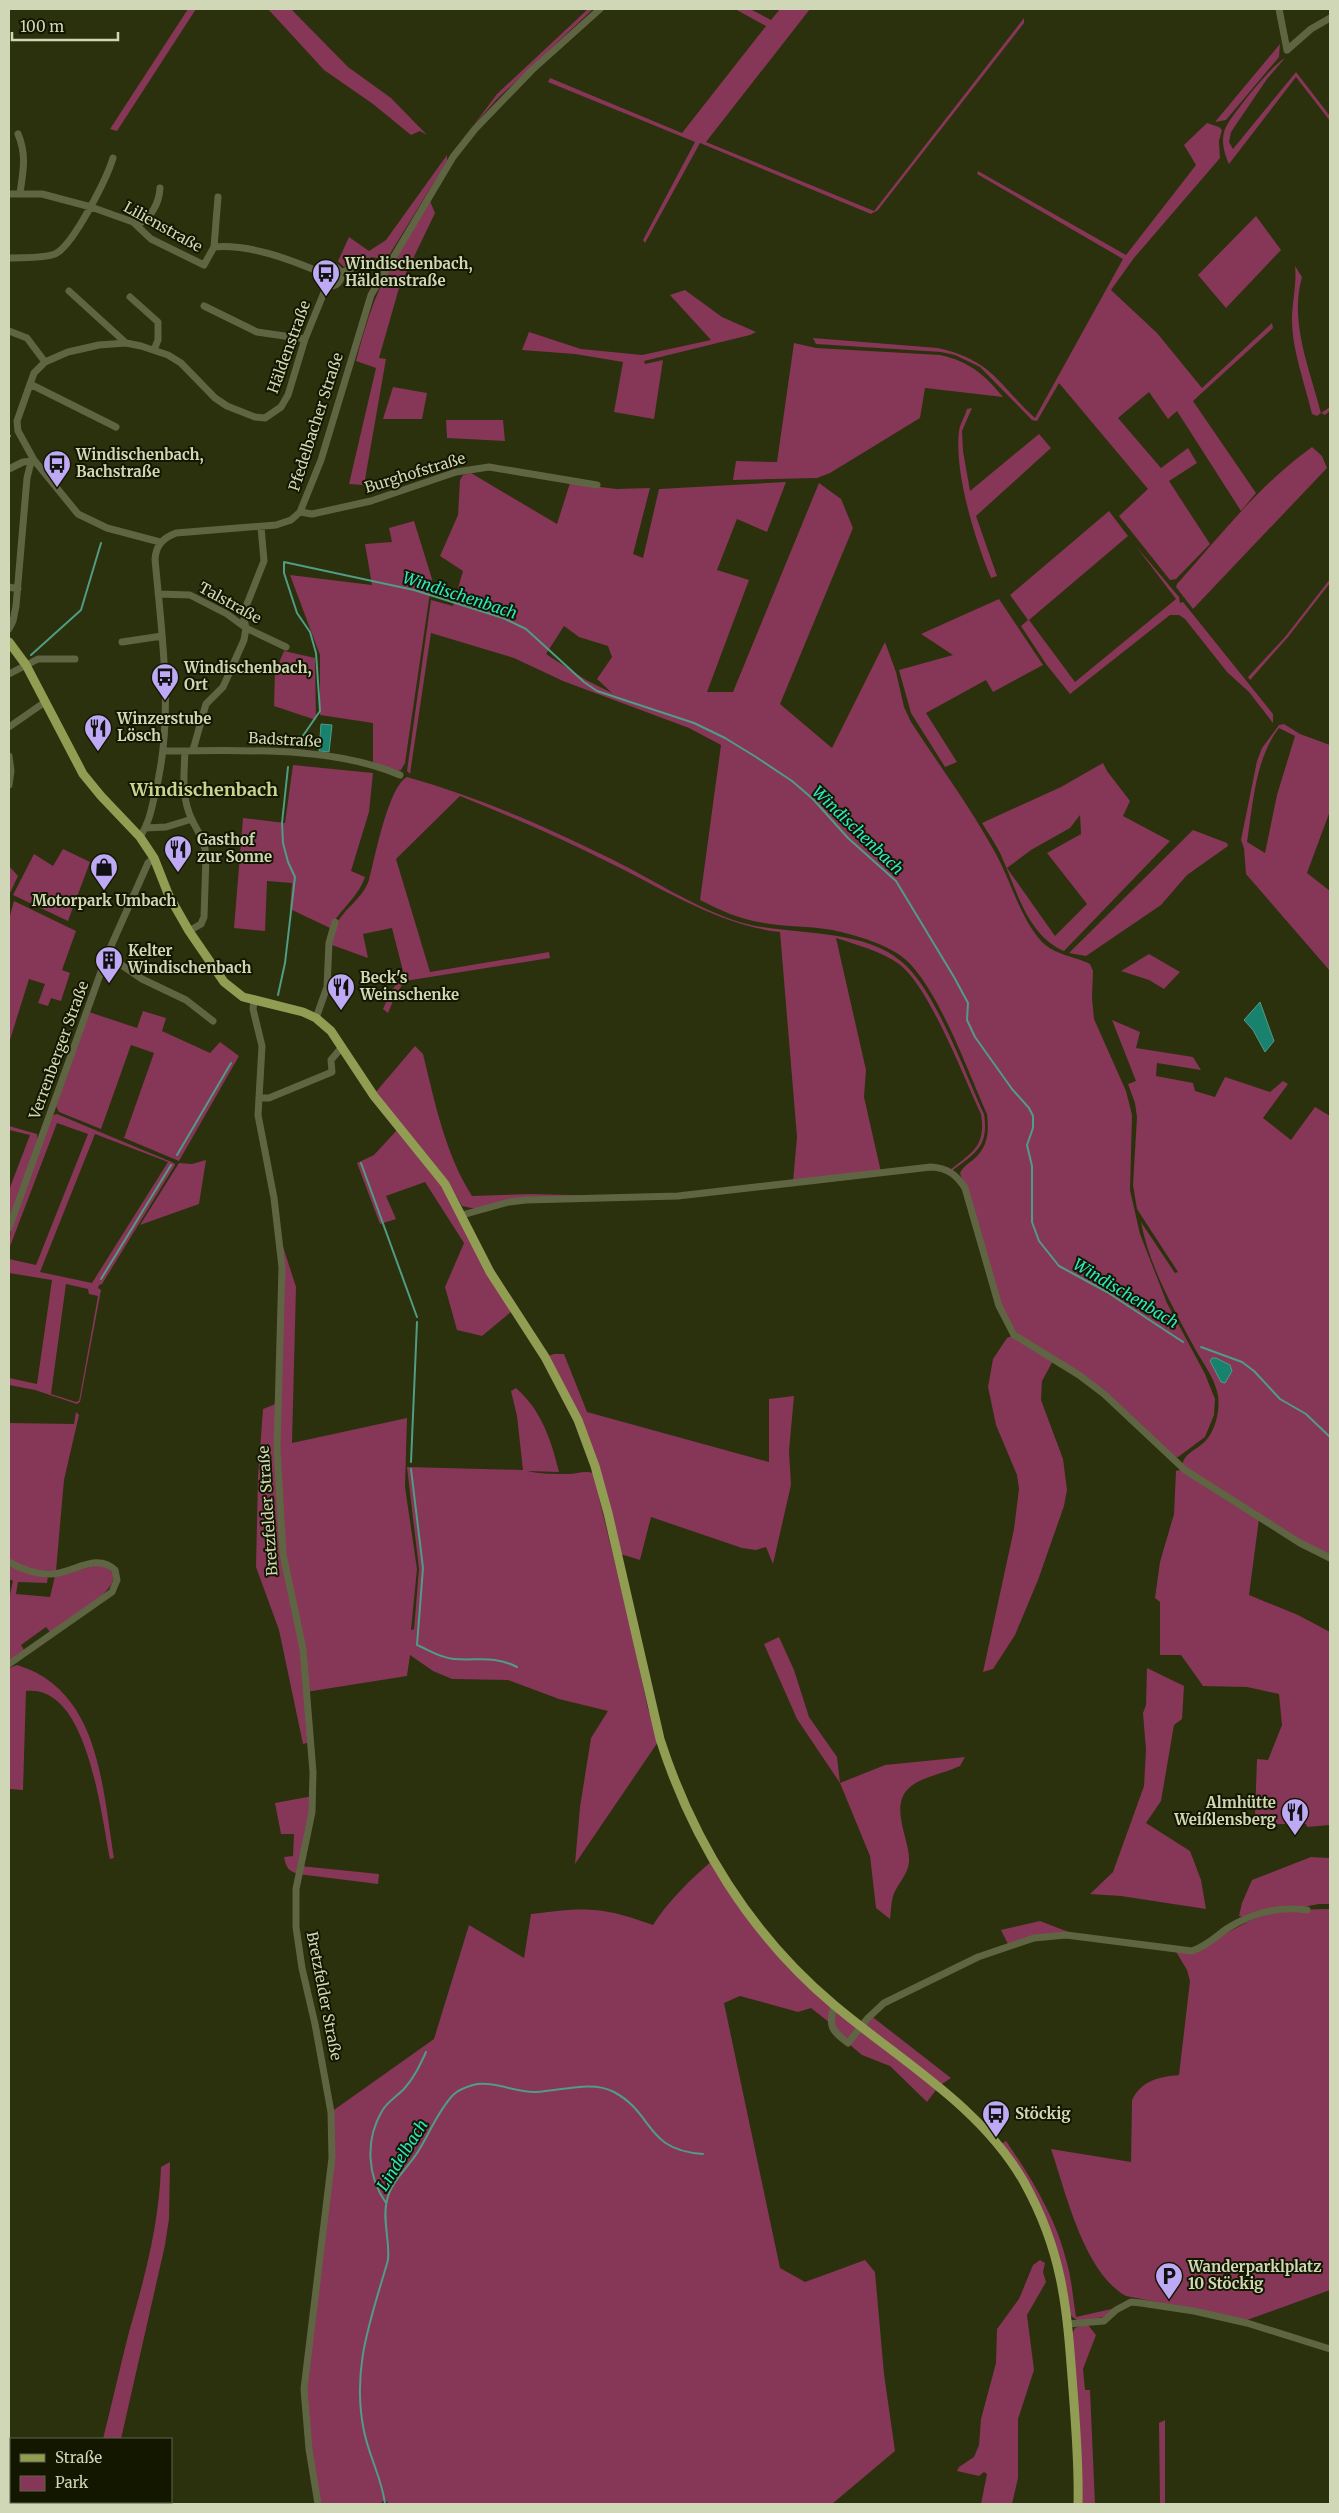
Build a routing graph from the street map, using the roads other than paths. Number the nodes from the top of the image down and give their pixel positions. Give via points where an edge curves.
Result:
1 (600, 9) edge
2 (1278, 9) edge
3 (1330, 18) edge
4 (18, 134) dead end
5 (113, 158) dead end
6 (160, 188) dead end
7 (20, 193) junction
8 (9, 194) edge
9 (218, 197) dead end
10 (91, 207) junction
11 (137, 226) junction
12 (214, 247) junction
13 (9, 258) edge
14 (385, 268) junction
15 (322, 273) junction
16 (340, 273) junction
17 (327, 285) junction
18 (69, 291) dead end
19 (130, 297) dead end
20 (204, 306) dead end
21 (9, 331) edge
22 (305, 339) junction
23 (126, 343) junction
24 (154, 350) junction
25 (45, 362) junction
26 (30, 384) junction
27 (116, 427) dead end
28 (32, 461) junction
29 (9, 469) edge
30 (598, 485) dead end
31 (300, 512) junction
32 (261, 527) junction
33 (160, 542) junction
34 (9, 586) edge
35 (18, 589) junction
36 (158, 594) junction
37 (246, 628) junction
38 (9, 629) edge
39 (162, 636) junction
40 (9, 642) edge
41 (122, 642) dead end
42 (286, 647) dead end
43 (75, 659) dead end
44 (26, 665) junction
45 (9, 674) edge
46 (45, 702) junction
47 (9, 727) edge
48 (189, 750) junction
49 (165, 751) junction
50 (9, 756) edge
51 (400, 775) dead end
52 (9, 785) edge
53 (192, 820) junction
54 (146, 828) junction
55 (140, 837) junction
56 (154, 858) junction
57 (335, 922) dead end
58 (189, 931) junction
59 (107, 955) junction
60 (254, 1000) junction
61 (316, 1018) junction
62 (213, 1021) dead end
63 (342, 1047) junction
64 (259, 1098) junction
65 (462, 1215) junction
66 (9, 1228) edge
67 (1330, 1558) edge
68 (9, 1562) edge
69 (9, 1664) edge
70 (1307, 1910) dead end
71 (834, 2005) junction
72 (861, 2026) junction
73 (1068, 2324) junction
74 (1330, 2349) edge
75 (318, 2504) edge
76 (1078, 2504) edge

1 - 14 street, Pfedelbacher Straße via 532,70 475,129 453,157
2 - 3 street via 1287,50 1311,29
4 - 7 street via 25,161
5 - 10 street
6 - 11 street via 158,204
7 - 8 street, Lilienstraße
7 - 10 street, Lilienstraße via 42,194
9 - 12 street
10 - 11 street, Lilienstraße
10 - 13 street via 57,253 45,257
11 - 12 street, Lilienstraße via 151,239 204,265
12 - 15 street, Lilienstraße via 255,250
14 - 16 street, Lilienstraße via 370,261
14 - 31 street, Pfedelbacher Straße via 361,323 321,460
15 - 16 street, Lilienstraße via 330,266
15 - 17 street via 322,280
16 - 17 street, Lilienstraße via 337,283
17 - 22 street, Häldenstraße
18 - 23 street
19 - 24 street via 158,322 158,340
20 - 22 street via 257,332
21 - 25 street via 27,338
22 - 24 street, Häldenstraße via 288,395 281,407 265,418 227,406 181,363
23 - 24 street, Häldenstraße
23 - 25 street, Häldenstraße via 68,352
25 - 26 street via 34,373
26 - 27 street
26 - 28 street via 20,408 18,431
28 - 29 street
28 - 33 street via 78,514 108,528
28 - 35 street via 27,478
30 - 31 street, Burghofstraße via 489,467 434,478 371,501 312,514
31 - 32 street, Pfedelbacher Straße via 291,520
32 - 33 street, Pfedelbacher Straße via 176,533
32 - 37 street via 264,561 245,608
33 - 36 street via 156,553
34 - 35 street
35 - 38 street
36 - 37 street, Talstraße via 190,595
36 - 39 street
37 - 42 street, Talstraße
37 - 48 street via 223,687 206,704
39 - 41 street
39 - 49 street
40 - 44 main road
43 - 44 street via 38,660
44 - 45 street
44 - 46 main road
46 - 47 street
46 - 55 main road via 83,774
48 - 49 street, Badstraße
48 - 51 street, Badstraße via 342,758 379,766
48 - 53 street via 183,787
49 - 54 street
50 - 52 street
53 - 54 street
53 - 58 street via 205,846 206,884 204,917 201,924
54 - 55 street
55 - 56 main road
56 - 58 main road via 169,896
56 - 59 street, Verrenberger Straße via 148,863
57 - 61 street via 329,944 326,987
58 - 60 main road via 224,982 235,992
59 - 62 street via 142,979 186,1000
59 - 66 street, Verrenberger Straße
60 - 61 main road via 289,1007
60 - 64 street, Bretzfelder Straße via 253,1009 262,1046
61 - 63 main road
63 - 64 street via 332,1060 332,1072 269,1098
63 - 65 main road via 374,1096 445,1184
64 - 75 street, Bretzfelder Straße via 258,1115 274,1198 282,1267 277,1448 282,1554 303,1649 313,1772 312,1812 296,1889 296,1927 331,2112 332,2158 304,2389
65 - 67 street via 526,1200 678,1196 931,1167 947,1170 965,1188 999,1306 1014,1334 1104,1394 1185,1470
65 - 71 main road via 490,1272 545,1357 578,1420 608,1513 660,1739 694,1827 747,1913 780,1953
68 - 69 street via 34,1572 51,1574 95,1562 104,1563 115,1570 117,1580 112,1592
70 - 72 street via 1289,1908 1259,1914 1228,1928 1206,1946 1192,1951 1066,1935 1034,1938 978,1957 884,2003
71 - 72 main road
71 - 72 street via 830,2023 848,2043
72 - 73 main road via 972,2116 1023,2181 1047,2230 1058,2262
73 - 74 street via 1104,2321 1131,2302 1194,2311
73 - 76 main road via 1079,2472

